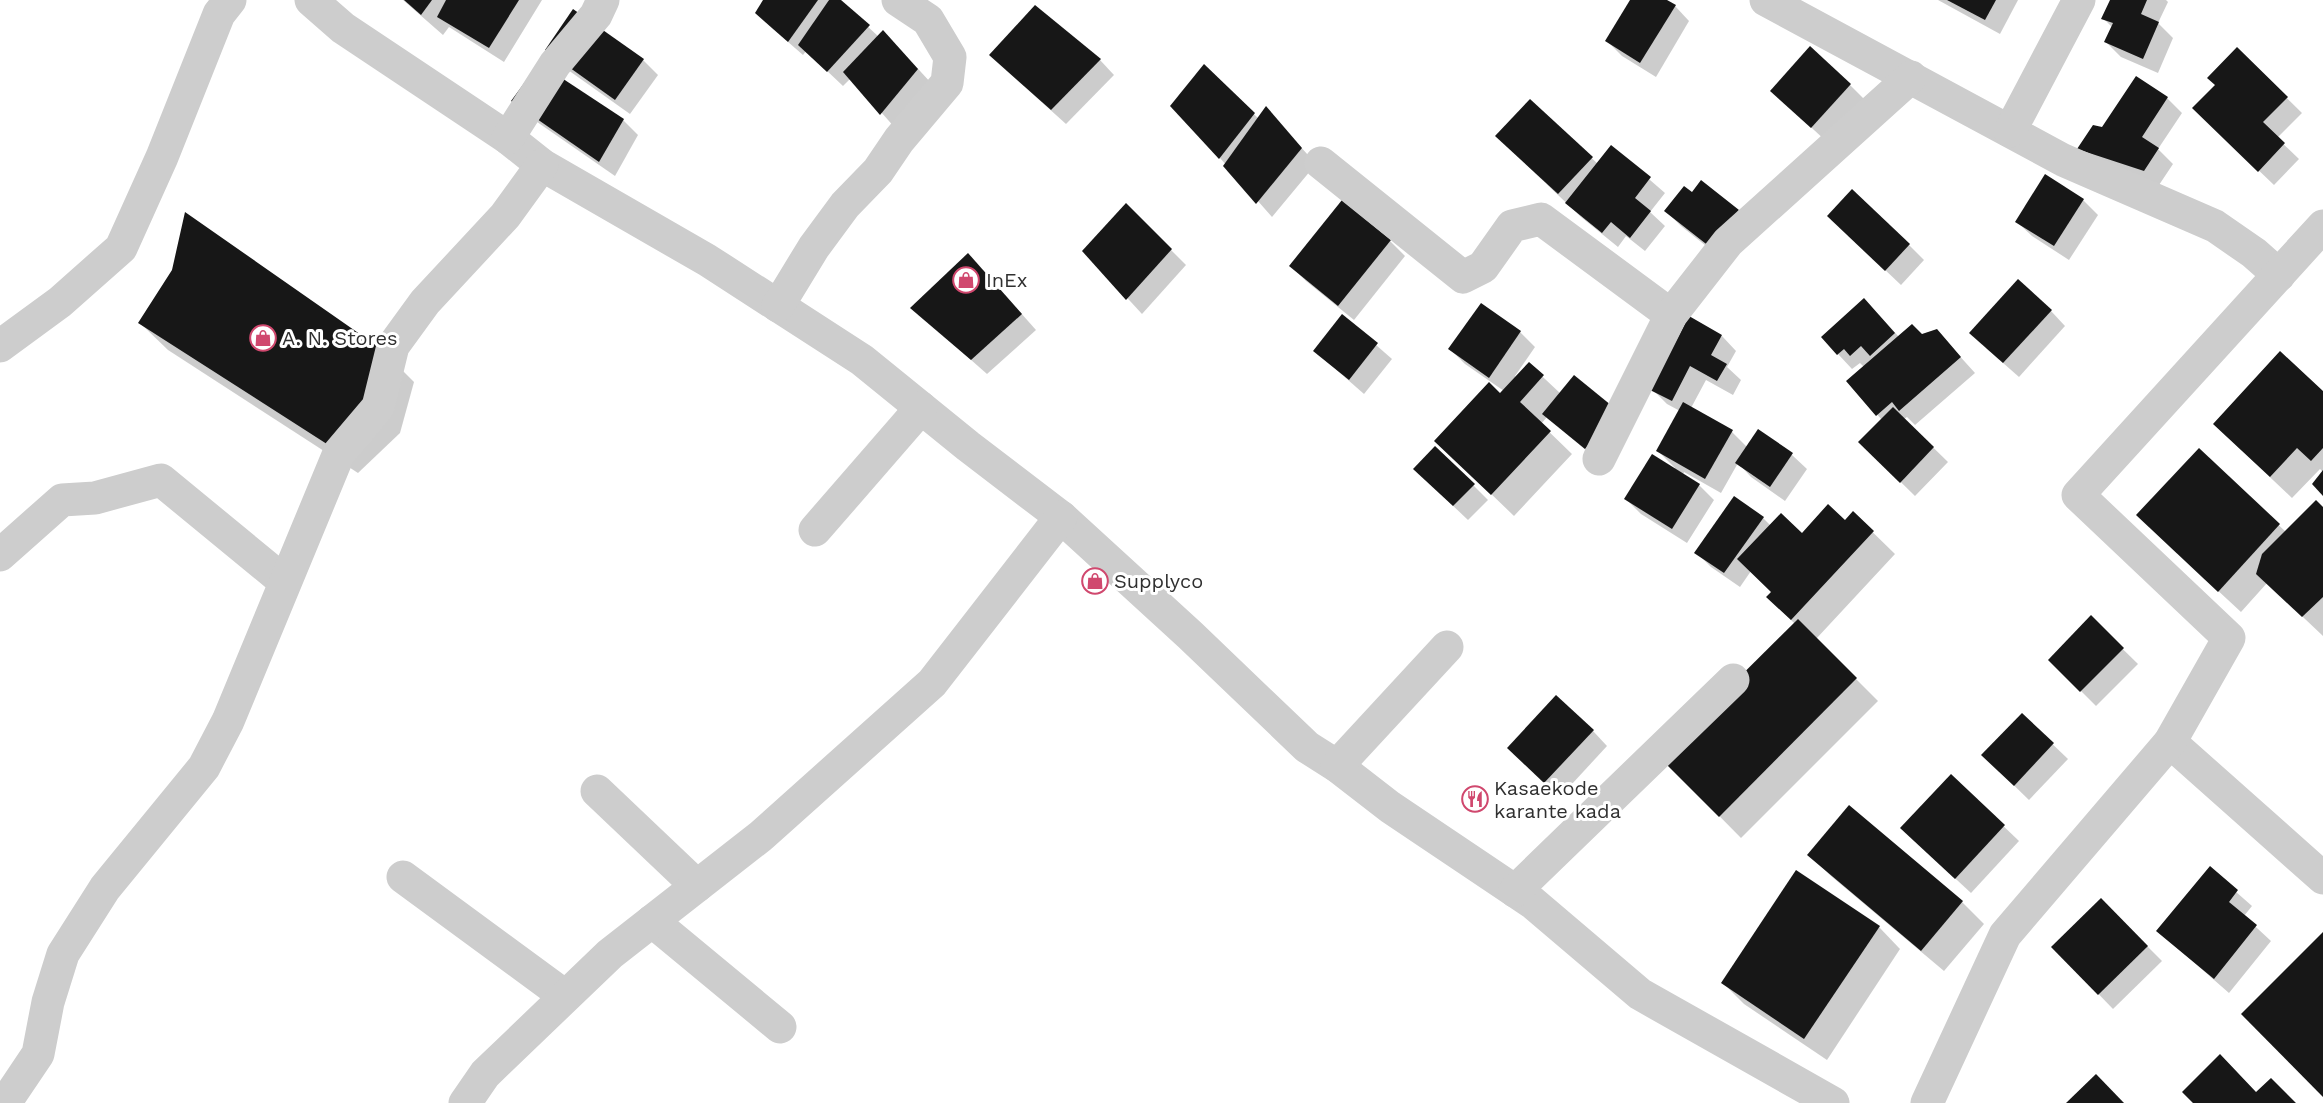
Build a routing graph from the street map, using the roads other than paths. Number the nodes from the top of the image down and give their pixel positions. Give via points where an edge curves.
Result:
1 (230, 0) edge
2 (311, 0) edge
3 (603, 0) edge
4 (898, 0) edge
5 (1766, 0) edge
6 (2079, 0) edge
7 (936, 10) edge
8 (1911, 77) junction
9 (2010, 131) junction
10 (508, 138) junction
11 (1321, 163) dead end
12 (542, 165) junction
13 (2323, 226) edge
14 (2279, 275) junction
15 (778, 306) junction
16 (1671, 315) junction
17 (0, 346) edge
18 (921, 408) junction
19 (1599, 459) dead end
20 (1061, 517) junction
21 (815, 530) dead end
22 (0, 555) edge
23 (285, 582) junction
24 (1447, 647) dead end
25 (1733, 680) dead end
26 (2170, 742) junction
27 (1337, 766) junction
28 (597, 791) dead end
29 (403, 877) dead end
30 (2323, 878) edge
31 (697, 886) junction
32 (1515, 891) junction
33 (652, 921) junction
34 (565, 996) junction
35 (780, 1027) dead end
36 (5, 1103) edge
37 (465, 1103) edge
38 (1833, 1103) edge
39 (1927, 1103) edge

1 - 17 street via 219,14 121,248 60,302
2 - 10 street via 343,28
3 - 10 street via 596,15 555,64
4 - 7 street
5 - 8 street
6 - 9 street
7 - 15 street via 950,57 947,83 878,171 845,205
8 - 9 street
8 - 16 street via 1728,242
9 - 14 street via 2063,160 2215,226
10 - 12 street
11 - 16 street via 1463,277 1483,267 1512,226 1541,219
12 - 15 street via 707,260
12 - 23 street via 505,216 425,302 393,346 378,406 339,453
13 - 14 street
14 - 26 street via 2078,495 2229,638
15 - 18 street via 862,360
16 - 19 street
18 - 20 street
18 - 21 street
20 - 27 street via 1307,747
20 - 31 street via 932,683 761,836
22 - 23 street via 62,500 95,498 161,480
23 - 36 street via 228,721 204,767 105,888 63,954 38,1054
24 - 27 street
25 - 32 street
26 - 30 street
26 - 39 street via 2005,935
27 - 32 street via 1390,807
28 - 31 street
29 - 34 street
31 - 33 street
32 - 38 street via 1640,994
33 - 34 street
33 - 35 street
34 - 37 street via 485,1074

